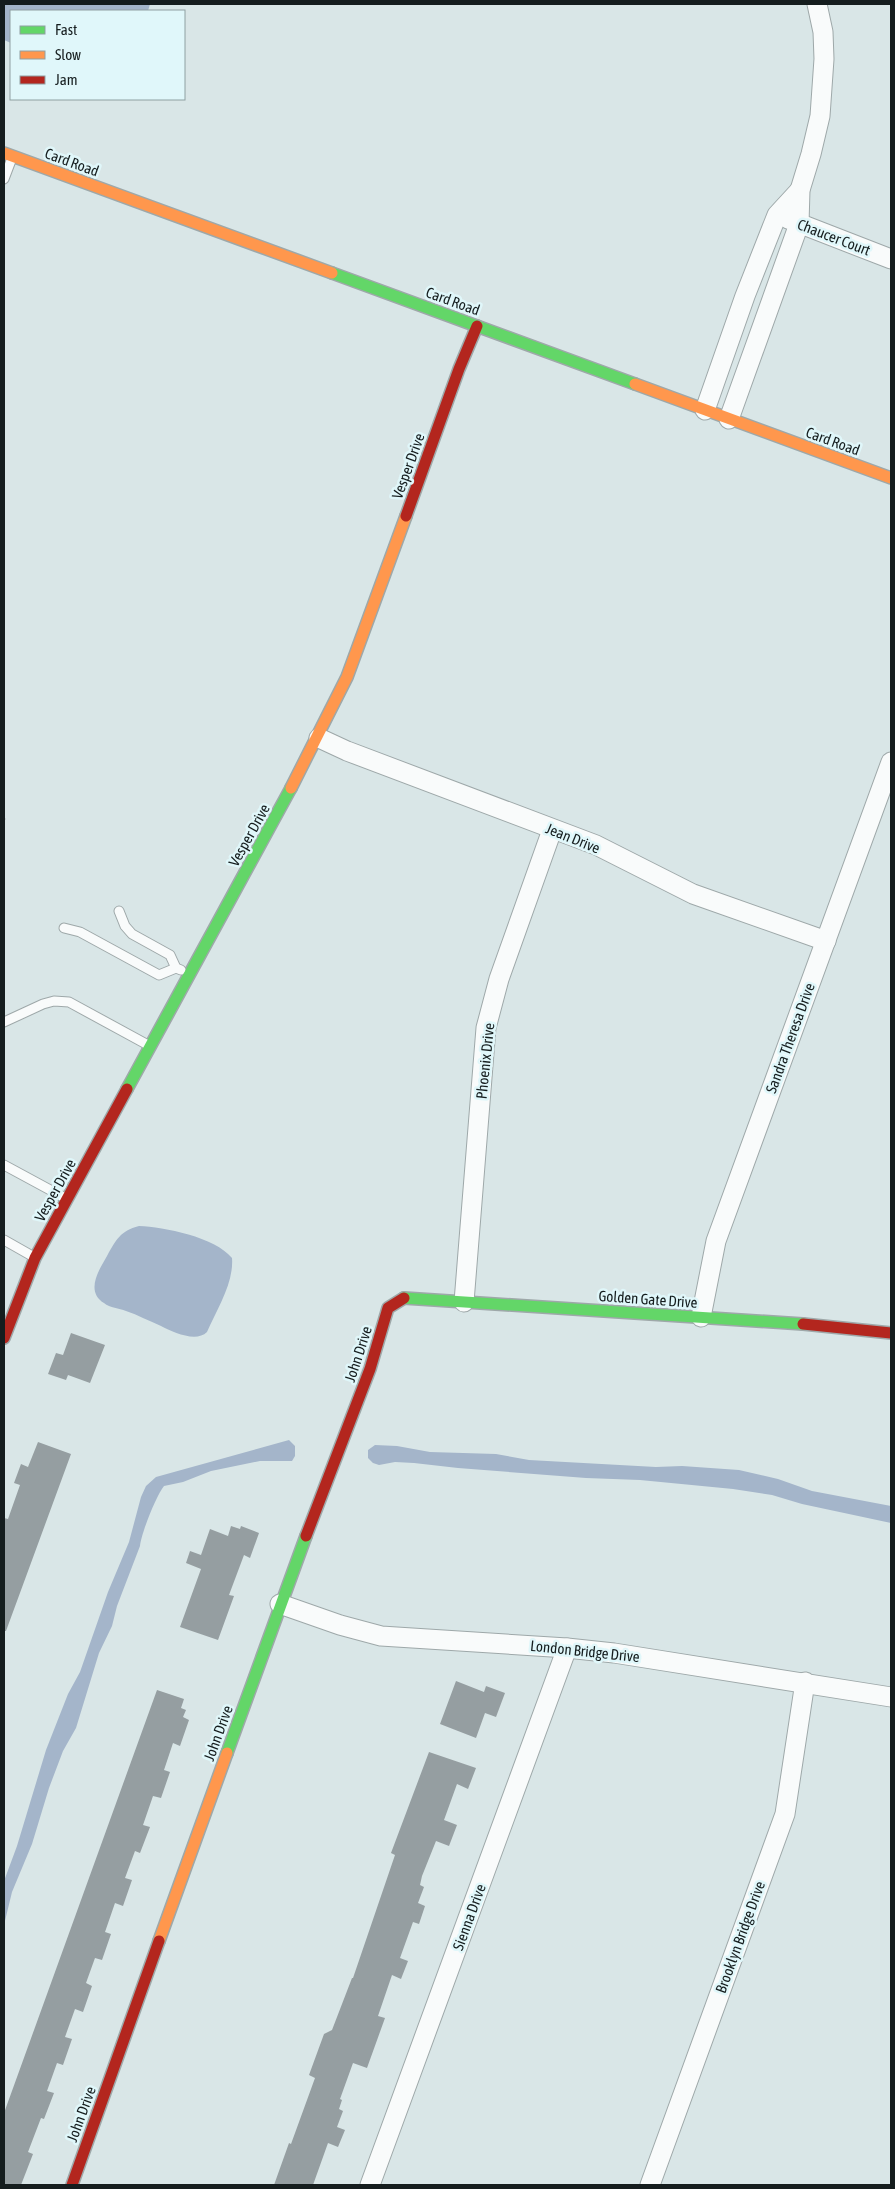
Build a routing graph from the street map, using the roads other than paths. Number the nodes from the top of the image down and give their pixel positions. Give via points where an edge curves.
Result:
1 (817, 4) edge
2 (8, 154) edge
3 (4, 179) edge
4 (800, 190) junction
5 (777, 214) junction
6 (799, 224) junction
7 (891, 259) edge
8 (742, 304) junction
9 (766, 313) junction
10 (477, 326) junction
11 (705, 410) junction
12 (729, 419) junction
13 (891, 478) edge
14 (318, 738) junction
15 (891, 762) edge
16 (552, 830) junction
17 (119, 911) dead end
18 (64, 928) dead end
19 (826, 941) junction
20 (176, 968) junction
21 (190, 975) junction
22 (4, 1022) edge
23 (151, 1047) junction
24 (4, 1164) edge
25 (67, 1199) junction
26 (4, 1240) edge
27 (35, 1258) junction
28 (402, 1298) joint
29 (464, 1302) junction
30 (701, 1317) junction
31 (891, 1333) edge
32 (4, 1338) edge
33 (280, 1604) junction
34 (568, 1648) junction
35 (805, 1682) junction
36 (891, 1697) edge
37 (72, 2185) edge
38 (370, 2185) edge
39 (650, 2185) edge

1 - 4 street via 824,59 820,116
2 - 3 lane
2 - 10 street, Card Road
4 - 5 street
4 - 6 street
5 - 6 street, Chaucer Court
5 - 8 street
6 - 7 street, Chaucer Court
6 - 9 street
8 - 9 street
8 - 11 street
9 - 12 street
10 - 11 street, Card Road
10 - 14 street, Vesper Drive via 347,677
11 - 12 street, Card Road
12 - 13 street, Card Road
14 - 16 street, Jean Drive
14 - 21 street, Vesper Drive
15 - 19 street, Sandra Theresa Drive
16 - 19 street, Jean Drive via 596,845 693,894
16 - 29 street, Phoenix Drive via 486,1028
17 - 20 lane via 132,934 170,955
18 - 20 lane via 80,932 159,975
19 - 30 street, Sandra Theresa Drive via 716,1241
20 - 21 lane
21 - 23 street, Vesper Drive
22 - 23 lane via 43,1004 69,1002
23 - 25 street, Vesper Drive
24 - 25 lane
25 - 27 street, Vesper Drive
26 - 27 lane
27 - 32 street, Vesper Drive
28 - 29 street, Golden Gate Drive
28 - 33 street, John Drive via 388,1308 370,1369
29 - 30 street, Golden Gate Drive
30 - 31 street, Golden Gate Drive
33 - 34 street, London Bridge Drive via 381,1636
33 - 37 street, John Drive
34 - 35 street, London Bridge Drive
34 - 38 street, Sienna Drive
35 - 36 street, London Bridge Drive
35 - 39 street, Brooklyn Bridge Drive via 785,1814

